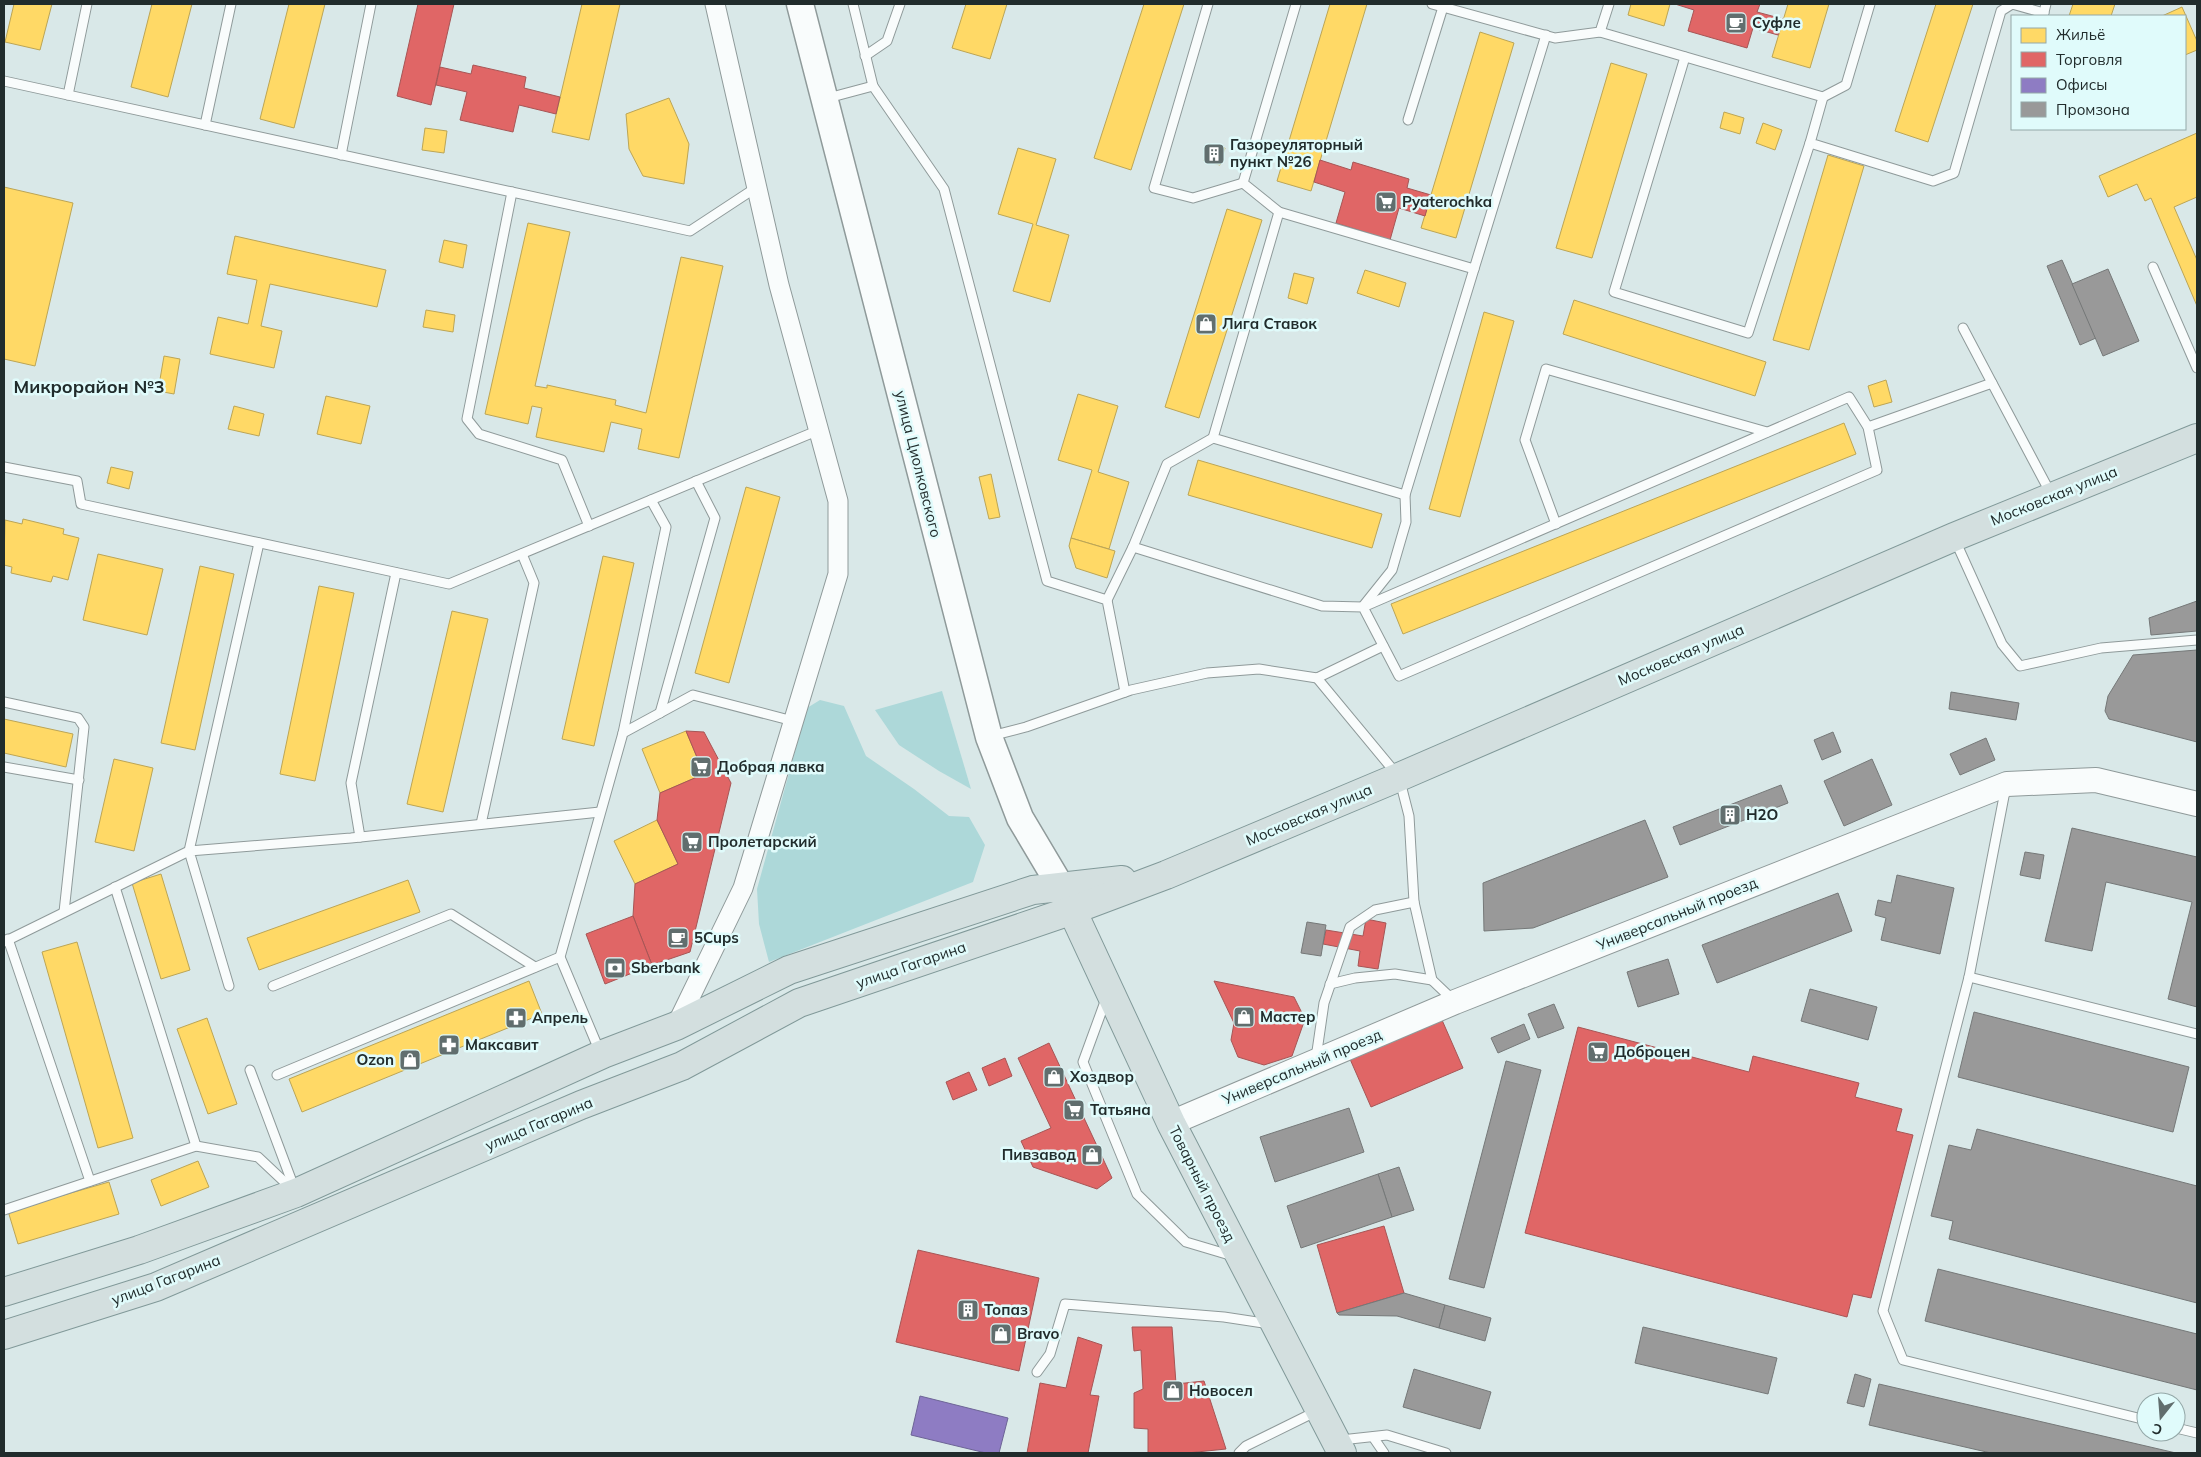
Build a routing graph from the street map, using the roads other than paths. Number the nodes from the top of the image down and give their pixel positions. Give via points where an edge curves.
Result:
1 (87, 4) edge
2 (231, 4) edge
3 (371, 4) edge
4 (715, 4) edge
5 (800, 4) edge
6 (853, 4) edge
7 (900, 4) edge
8 (1208, 4) edge
9 (1296, 4) edge
10 (1432, 4) edge
11 (1609, 4) edge
12 (1870, 4) edge
13 (2046, 4) edge
14 (1443, 7) junction
15 (2043, 15) edge
16 (1600, 32) junction
17 (1546, 35) junction
18 (865, 56) junction
19 (1685, 57) junction
20 (4, 81) edge
21 (873, 86) junction
22 (68, 95) junction
23 (1823, 97) junction
24 (825, 99) junction
25 (1408, 120) dead end
26 (205, 125) junction
27 (1810, 143) junction
28 (341, 155) junction
29 (1243, 183) junction
30 (757, 187) junction
31 (512, 192) junction
32 (1278, 212) junction
33 (2153, 267) dead end
34 (1474, 269) junction
35 (1962, 328) dead end
36 (2197, 368) edge
37 (1992, 383) junction
38 (1868, 427) junction
39 (819, 430) junction
40 (1767, 432) junction
41 (1213, 438) junction
42 (2197, 438) edge
43 (4, 467) edge
44 (696, 481) junction
45 (1405, 495) junction
46 (2052, 497) junction
47 (651, 500) junction
48 (1556, 524) junction
49 (589, 526) junction
50 (1954, 537) junction
51 (258, 543) junction
52 (1133, 547) junction
53 (522, 554) junction
54 (396, 573) junction
55 (1107, 600) junction
56 (1363, 607) junction
57 (2197, 640) edge
58 (1383, 646) junction
59 (1316, 678) junction
60 (1125, 692) junction
61 (4, 702) edge
62 (660, 712) junction
63 (793, 721) junction
64 (623, 733) junction
65 (988, 737) junction
66 (4, 767) edge
67 (1399, 777) junction
68 (78, 780) junction
69 (2007, 784) junction
70 (2197, 804) edge
71 (600, 812) junction
72 (481, 824) junction
73 (360, 837) junction
74 (189, 851) junction
75 (115, 886) junction
76 (1067, 898) junction
77 (1414, 902) junction
78 (64, 912) junction
79 (6, 940) edge
80 (560, 957) junction
81 (535, 967) junction
82 (1969, 976) junction
83 (1432, 980) junction
84 (1330, 984) junction
85 (229, 986) dead end
86 (273, 986) dead end
87 (1110, 989) junction
88 (1455, 1002) junction
89 (676, 1026) junction
90 (2197, 1034) edge
91 (603, 1054) junction
92 (1316, 1060) junction
93 (250, 1070) dead end
94 (277, 1075) dead end
95 (1171, 1123) junction
96 (196, 1146) junction
97 (90, 1181) junction
98 (296, 1193) junction
99 (4, 1210) edge
100 (1240, 1258) junction
101 (4, 1292) edge
102 (1275, 1325) junction
103 (4, 1335) edge
104 (1037, 1372) dead end
105 (1319, 1409) junction
106 (2136, 1418) edge
107 (1373, 1437) junction
108 (1337, 1449) edge
109 (1239, 1453) edge
110 (1384, 1453) edge
111 (1444, 1453) edge

1 - 22 lane
2 - 26 lane
3 - 28 lane
4 - 30 street
5 - 24 main road, улица Циолковского
6 - 18 lane
7 - 18 lane via 888,41
8 - 29 lane via 1154,188 1192,198
9 - 29 lane
10 - 14 lane
11 - 16 lane
12 - 23 lane via 1846,85
13 - 15 lane
14 - 17 lane
14 - 25 lane
15 - 27 lane via 2012,4 2001,11 1954,173 1933,180
16 - 17 lane via 1555,38
16 - 19 lane
17 - 34 lane
18 - 21 lane
19 - 23 lane
19 - 27 lane via 1614,292 1748,333
20 - 22 lane
21 - 24 lane
21 - 55 lane via 944,189 1047,581
22 - 26 lane
23 - 27 lane
24 - 65 main road, улица Циолковского
26 - 28 lane
28 - 31 lane
29 - 32 lane
30 - 31 lane via 690,231
30 - 39 street via 779,284
31 - 49 lane via 467,419 479,434 562,460
32 - 34 lane
32 - 41 lane
33 - 36 lane
34 - 45 lane
35 - 37 lane
37 - 38 lane
37 - 46 lane
38 - 40 lane via 1849,397
38 - 58 lane via 1877,470 1398,676
39 - 44 lane
39 - 63 street via 838,501 838,574
40 - 48 lane
40 - 48 lane via 1546,369 1525,440
41 - 45 lane
41 - 52 lane via 1167,464
42 - 46 main road, Московская улица
43 - 51 lane via 77,481 81,504
44 - 47 lane
44 - 62 lane via 715,518
45 - 56 lane via 1406,522 1392,570
46 - 50 main road, Московская улица
47 - 49 lane
47 - 64 lane via 666,528
48 - 56 lane
49 - 53 lane
50 - 57 lane via 2002,644 2020,666 2101,648
50 - 67 main road, Московская улица
51 - 54 lane
51 - 74 lane
52 - 55 lane
52 - 56 lane via 1322,606
53 - 54 lane via 449,584
53 - 72 lane via 534,583
54 - 73 lane via 351,783
55 - 60 lane
56 - 58 lane
58 - 59 lane
59 - 60 lane via 1250,670 1207,673
59 - 67 lane
60 - 65 lane
61 - 68 lane via 78,718 84,727
62 - 63 lane via 694,695
62 - 64 lane
63 - 89 street via 743,888
64 - 71 lane
65 - 76 main road, улица Циолковского via 1020,818
66 - 68 lane
67 - 76 main road, Московская улица via 1166,875
67 - 77 lane via 1409,816
68 - 78 lane
69 - 70 street, Универсальный проезд via 2096,780
69 - 82 lane
69 - 88 street, Универсальный проезд
71 - 72 lane
71 - 80 lane
72 - 73 lane
73 - 74 lane
74 - 75 lane
74 - 85 lane
75 - 78 lane
75 - 96 lane
76 - 87 main road, Товарный проезд
76 - 89 main road via 1033,890 789,970
76 - 103 main road, улица Гагарина via 799,1003 682,1066 581,1105 156,1287
77 - 83 lane
77 - 84 lane via 1375,910 1350,927
78 - 79 lane
79 - 97 lane
80 - 81 lane
80 - 91 lane
81 - 86 lane via 451,914
81 - 94 lane
82 - 90 lane
82 - 106 lane via 1883,1311 1902,1360
83 - 84 lane via 1394,974
83 - 88 lane
84 - 92 lane
87 - 95 main road, Товарный проезд
87 - 100 lane via 1083,1062 1137,1194 1186,1242
88 - 92 street, Универсальный проезд
89 - 91 main road
91 - 98 main road
92 - 95 street, Универсальный проезд
93 - 98 lane
95 - 100 main road, Товарный проезд
96 - 97 lane
96 - 98 lane via 258,1156
97 - 99 lane
98 - 101 main road via 139,1250
100 - 102 main road, Товарный проезд
102 - 104 lane via 1224,1317 1065,1304 1050,1354
102 - 105 main road, Товарный проезд
105 - 108 main road, Товарный проезд
105 - 109 lane via 1246,1446
107 - 108 lane
107 - 110 lane
107 - 111 lane via 1387,1436

